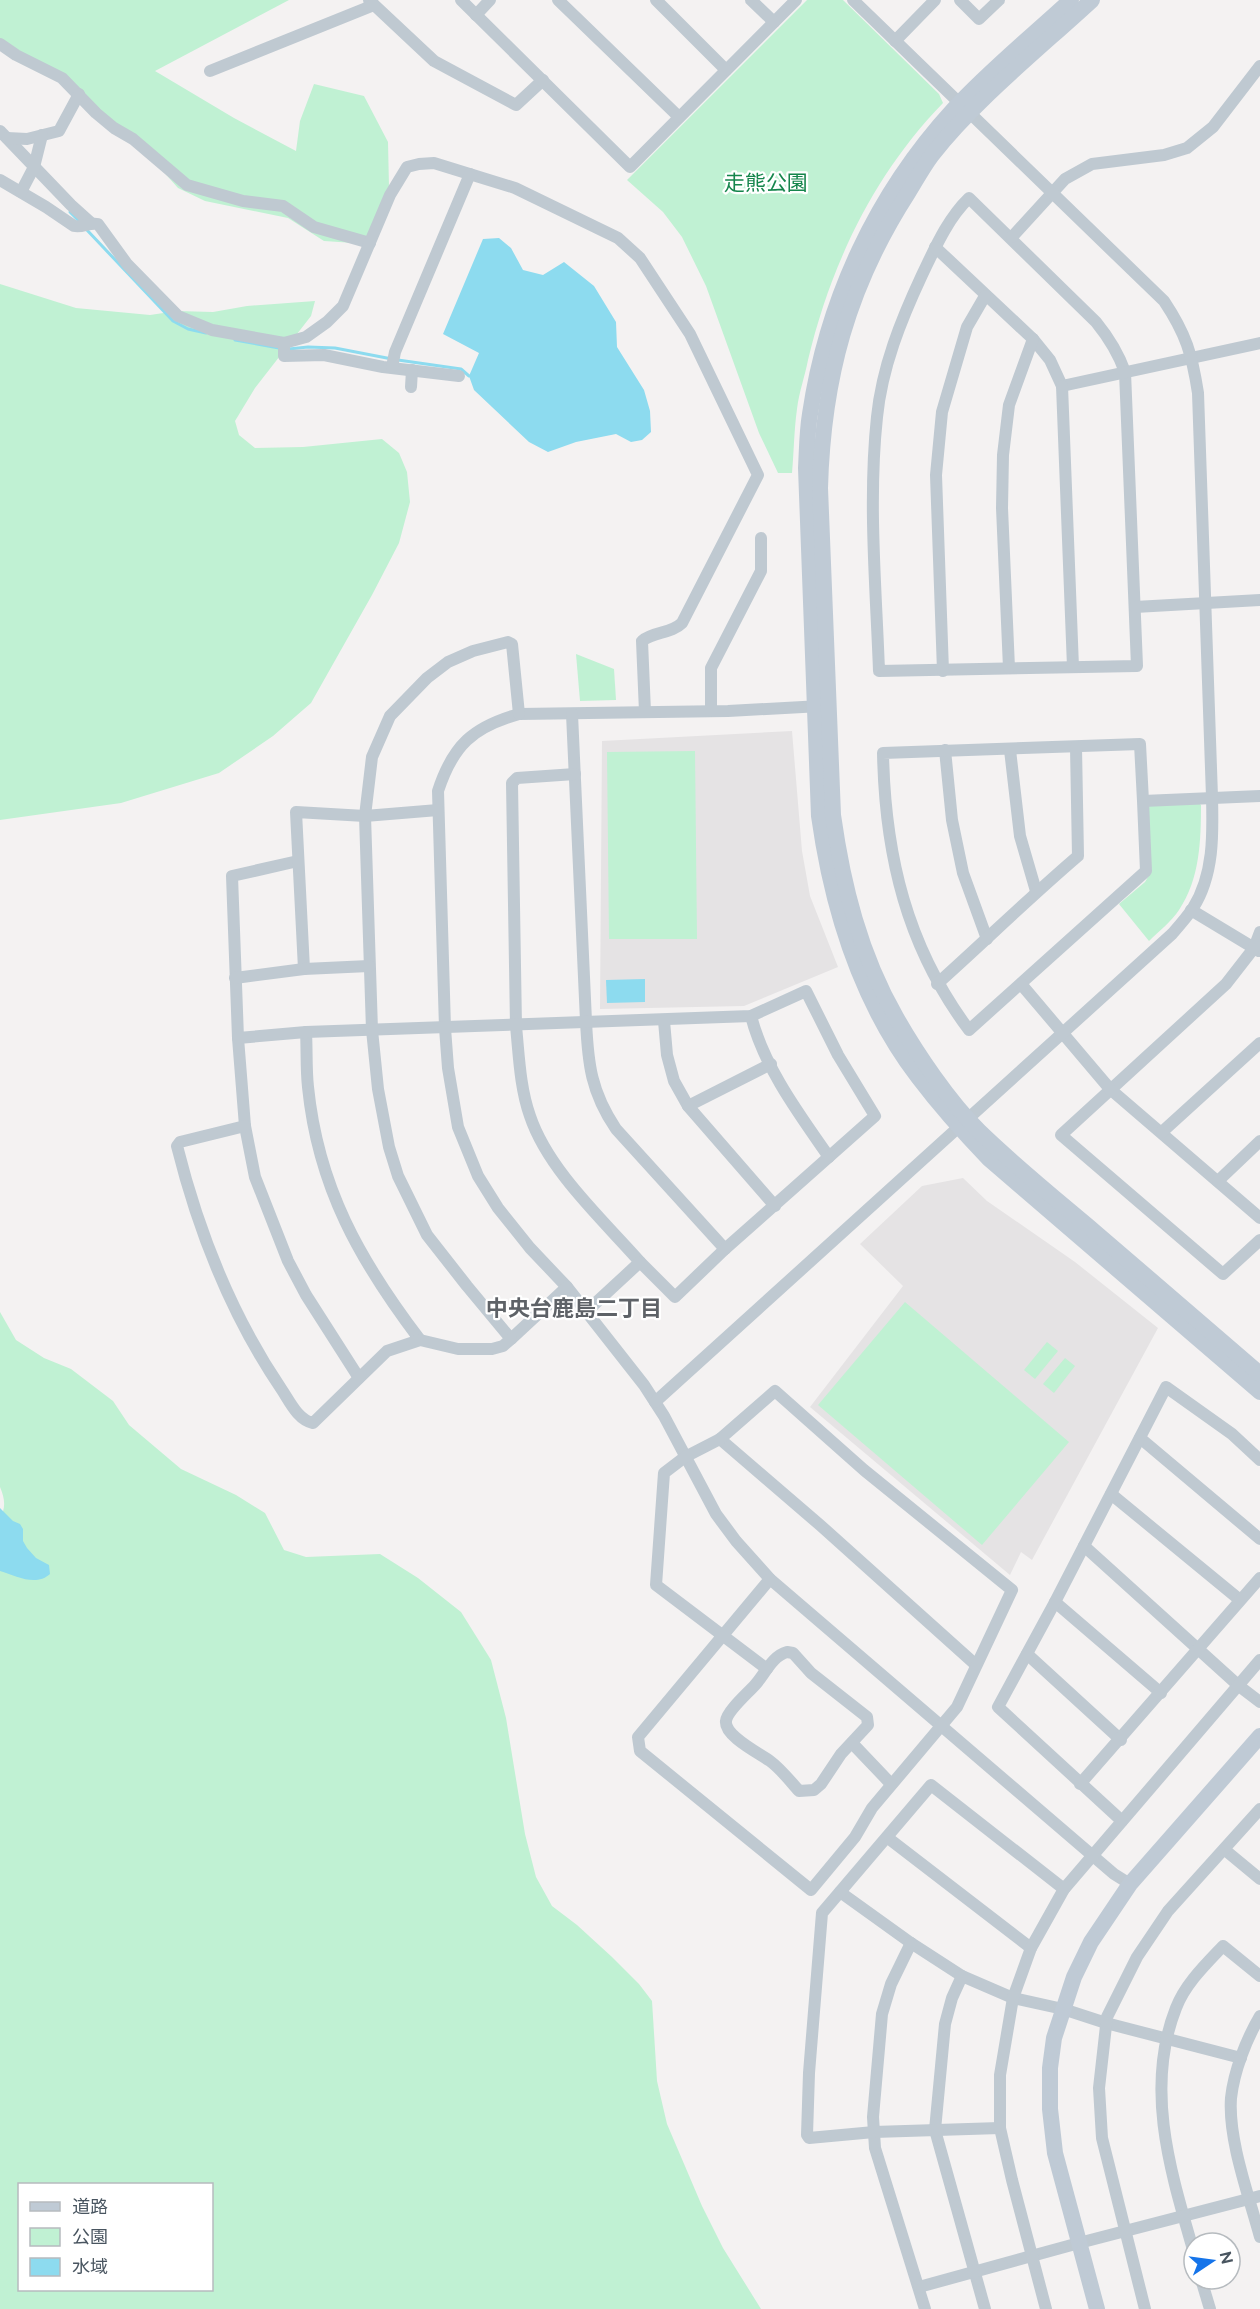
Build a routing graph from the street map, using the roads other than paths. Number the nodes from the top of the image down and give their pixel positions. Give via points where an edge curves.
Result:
1 (461, 0) edge
2 (490, 0) edge
3 (558, 0) edge
4 (656, 0) edge
5 (751, 0) edge
6 (796, 0) edge
7 (853, 0) edge
8 (935, 0) edge
9 (960, 0) edge
10 (999, 0) edge
11 (1071, 0) edge
12 (1092, 0) edge
13 (372, 3) edge
14 (476, 15) junction
15 (774, 22) junction
16 (895, 41) junction
17 (0, 44) edge
18 (1260, 66) edge
19 (726, 70) junction
20 (210, 71) dead end
21 (543, 80) junction
22 (79, 94) junction
23 (966, 108) junction
24 (679, 117) junction
25 (3, 134) edge
26 (42, 135) junction
27 (34, 167) junction
28 (470, 174) junction
29 (0, 180) edge
30 (21, 192) junction
31 (1052, 192) junction
32 (91, 223) junction
33 (1012, 237) junction
34 (370, 243) junction
35 (935, 247) junction
36 (985, 296) junction
37 (1033, 339) junction
38 (284, 343) junction
39 (1260, 343) edge
40 (1192, 357) junction
41 (392, 367) junction
42 (412, 370) junction
43 (1125, 372) junction
44 (459, 376) dead end
45 (1062, 386) junction
46 (411, 387) dead end
47 (761, 538) dead end
48 (1260, 600) edge
49 (1205, 603) junction
50 (1135, 607) junction
51 (1074, 667) junction
52 (1009, 668) junction
53 (943, 670) junction
54 (821, 706) junction
55 (711, 711) junction
56 (645, 712) junction
57 (519, 714) junction
58 (572, 714) junction
59 (1076, 747) junction
60 (945, 750) junction
61 (1010, 750) junction
62 (575, 774) junction
63 (1260, 796) edge
64 (1212, 797) junction
65 (1143, 801) junction
66 (438, 810) junction
67 (365, 816) junction
68 (298, 861) junction
69 (1036, 891) junction
70 (1191, 910) junction
71 (1260, 932) edge
72 (987, 939) junction
73 (1257, 949) edge
74 (369, 966) junction
75 (304, 969) junction
76 (235, 978) junction
77 (937, 984) junction
78 (1021, 984) junction
79 (751, 1016) junction
80 (586, 1021) junction
81 (664, 1021) junction
82 (516, 1026) junction
83 (445, 1028) junction
84 (372, 1030) junction
85 (306, 1032) junction
86 (1062, 1034) junction
87 (238, 1038) junction
88 (1260, 1042) edge
89 (771, 1064) junction
90 (1110, 1089) junction
91 (688, 1106) junction
92 (963, 1123) junction
93 (245, 1126) junction
94 (1162, 1132) junction
95 (1260, 1141) edge
96 (829, 1157) junction
97 (1218, 1181) junction
98 (775, 1206) junction
99 (1260, 1218) edge
100 (1260, 1240) edge
101 (725, 1249) junction
102 (640, 1262) junction
103 (567, 1287) junction
104 (586, 1311) junction
105 (511, 1339) junction
106 (420, 1340) junction
107 (1260, 1374) edge
108 (359, 1378) junction
109 (1260, 1392) edge
110 (655, 1402) junction
111 (1140, 1438) junction
112 (720, 1439) junction
113 (685, 1457) junction
114 (1260, 1460) edge
115 (1111, 1494) junction
116 (1260, 1539) edge
117 (1084, 1546) junction
118 (1260, 1578) edge
119 (770, 1579) junction
120 (1240, 1600) junction
121 (1055, 1602) junction
122 (723, 1636) junction
123 (1199, 1649) junction
124 (1027, 1654) junction
125 (1260, 1660) edge
126 (976, 1665) junction
127 (767, 1669) junction
128 (1239, 1686) junction
129 (1161, 1693) junction
130 (1260, 1702) edge
131 (940, 1725) junction
132 (1260, 1736) edge
133 (1121, 1740) junction
134 (852, 1743) junction
135 (891, 1784) junction
136 (1080, 1784) junction
137 (1260, 1809) edge
138 (1122, 1821) junction
139 (888, 1838) junction
140 (1225, 1850) junction
141 (1092, 1855) junction
142 (1260, 1879) edge
143 (1130, 1884) junction
144 (1064, 1889) junction
145 (840, 1892) junction
146 (911, 1943) junction
147 (1031, 1948) junction
148 (962, 1976) junction
149 (1260, 1976) edge
150 (1012, 1998) junction
151 (1063, 2009) junction
152 (1260, 2016) edge
153 (1106, 2023) junction
154 (1167, 2039) junction
155 (1241, 2058) junction
156 (1000, 2128) junction
157 (935, 2130) junction
158 (874, 2132) junction
159 (1255, 2198) edge
160 (1184, 2217) junction
161 (1188, 2231) edge
162 (1125, 2232) junction
163 (1260, 2237) edge
164 (1079, 2243) junction
165 (1031, 2257) junction
166 (975, 2271) junction
167 (918, 2287) junction
168 (1205, 2291) edge
169 (925, 2309) edge
170 (985, 2309) edge
171 (1046, 2309) edge
172 (1097, 2309) edge
173 (1145, 2309) edge
174 (1210, 2309) edge

1 - 14 street
2 - 14 street
3 - 24 street
4 - 19 street
5 - 15 street
6 - 15 street
7 - 16 street
8 - 16 street
9 - 10 street via 979,19
11 - 23 street
12 - 23 street
13 - 20 street
13 - 21 street via 434,61 516,105
14 - 21 street
15 - 19 street
16 - 23 street
17 - 22 street via 62,78
18 - 31 street via 1213,127 1187,148 1092,165 1065,179
19 - 24 street
21 - 24 street via 630,167
22 - 26 street via 60,130
22 - 34 street via 104,120 187,185 243,201 283,206 314,227
23 - 31 street
23 - 54 street via 921,147 884,202 837,302 821,357 810,415 806,468
25 - 26 street via 27,139
25 - 27 street
26 - 27 street
27 - 30 street
27 - 32 street
28 - 34 street via 434,163 407,167 390,195
28 - 41 street
28 - 56 street via 515,188 584,220 618,238 640,258 690,334 758,475 682,623 676,629 642,640
29 - 30 street
30 - 32 street via 74,226
31 - 33 street
31 - 40 street via 1164,301 1185,335
32 - 38 street via 98,224 128,264 178,316 212,330
33 - 35 street via 969,198
33 - 43 street via 1096,322 1110,339
34 - 38 street via 343,306 306,337
35 - 36 street
35 - 53 street via 900,321 886,367 877,416 873,506 879,672
36 - 37 street
36 - 53 street via 966,327 942,411 936,475
37 - 45 street via 1050,360
37 - 52 street via 1009,405 1003,455
38 - 41 street via 284,356 324,355
39 - 40 street
40 - 43 street
40 - 49 street via 1198,393
41 - 42 street
42 - 44 street
42 - 46 street
43 - 45 street
43 - 50 street
45 - 51 street
47 - 55 street via 761,571 711,668
48 - 49 street
49 - 50 street
49 - 64 street
50 - 51 street via 1137,666
51 - 52 street
52 - 53 street
54 - 55 street
54 - 92 street via 819,816 838,916 868,993 892,1038 916,1075
55 - 56 street
56 - 58 street
57 - 58 street
57 - 66 street via 478,730 459,747 446,767 438,791
57 - 67 street via 512,644 473,651 448,662 390,716 372,757
58 - 62 street
59 - 61 street
59 - 65 street via 1140,744
59 - 69 street via 1078,856
60 - 61 street
60 - 72 street via 952,820 963,873
60 - 77 street via 883,753 891,855 906,909
61 - 69 street via 1020,836
62 - 80 street
62 - 82 street via 517,778 512,783
63 - 64 street
64 - 65 street
64 - 70 street via 1210,857 1200,894
65 - 78 street via 1146,872
66 - 67 street
66 - 83 street
67 - 68 street via 296,813
67 - 74 street
68 - 75 street
68 - 76 street via 232,876
69 - 72 street
70 - 73 street
70 - 86 street via 1172,934
71 - 73 street
72 - 77 street
73 - 90 street via 1226,984
74 - 75 street
74 - 84 street
75 - 76 street
76 - 87 street
77 - 78 street via 969,1030
78 - 86 street
79 - 81 street
79 - 89 street
79 - 96 street via 806,991 875,1116
80 - 81 street
80 - 82 street
80 - 101 street via 588,1065 602,1108 616,1129
81 - 91 street via 674,1081
82 - 83 street
82 - 102 street via 524,1094 538,1136 550,1158
83 - 84 street
83 - 103 street via 453,1107 478,1176 530,1248
84 - 85 street
84 - 105 street via 389,1147 402,1185 428,1235
85 - 87 street
85 - 106 street via 308,1086 316,1138 335,1202 390,1300
86 - 90 street
86 - 92 street
87 - 93 street
88 - 94 street
89 - 91 street
89 - 96 street
90 - 94 street
90 - 100 street via 1061,1135 1222,1274
91 - 98 street
92 - 107 street
92 - 109 street via 989,1160
92 - 110 street
93 - 108 street via 255,1177 288,1261
93 - 108 street via 177,1146 210,1254 236,1314 266,1367 307,1422 313,1423
94 - 97 street
95 - 97 street
96 - 98 street
97 - 99 street
98 - 101 street
101 - 102 street via 675,1297
102 - 104 street
103 - 104 street
103 - 105 street
104 - 110 street
105 - 106 street via 492,1349 458,1349
106 - 108 street via 387,1350
110 - 113 street
111 - 114 street via 1166,1386 1232,1434
111 - 115 street
111 - 116 street
112 - 113 street
112 - 126 street
112 - 126 street via 775,1390 864,1470 1012,1590
113 - 119 street via 716,1514
113 - 122 street via 664,1473 656,1585
115 - 117 street
115 - 120 street
117 - 121 street
117 - 123 street
118 - 120 street
119 - 122 street
119 - 131 street
120 - 123 street
121 - 124 street
121 - 129 street
122 - 127 street
122 - 135 street via 638,1737 640,1751 811,1890 855,1837
123 - 128 street
123 - 129 street
124 - 133 street
124 - 136 street via 998,1707
125 - 128 street
126 - 131 street via 957,1707
127 - 134 street via 780,1654 793,1653 811,1673 859,1710 867,1717 868,1725
127 - 134 street via 726,1719 726,1727 733,1735 805,1792 821,1784
128 - 130 street
128 - 138 street
129 - 133 street
131 - 135 street
131 - 141 street
132 - 143 street
133 - 136 street
134 - 135 street
136 - 138 street
137 - 140 street
138 - 141 street
139 - 144 street via 931,1785
139 - 145 street
139 - 147 street
140 - 142 street
140 - 153 street via 1162,1920 1137,1957
141 - 143 street
141 - 144 street
143 - 151 street via 1091,1942
144 - 147 street
145 - 146 street
145 - 158 street via 822,1913 807,2135 809,2138
146 - 148 street
146 - 158 street via 891,1984 882,2014
147 - 150 street
148 - 150 street
148 - 157 street via 945,2024
149 - 154 street via 1222,1946 1176,2006
150 - 151 street
150 - 156 street via 1000,2075
151 - 153 street
151 - 164 street via 1050,2068 1050,2109 1055,2153
152 - 155 street
153 - 154 street
153 - 162 street via 1099,2088 1102,2138
154 - 155 street
154 - 160 street via 1160,2079 1161,2111
155 - 159 street via 1232,2098 1233,2135
156 - 157 street
156 - 165 street
157 - 158 street
157 - 166 street
158 - 167 street via 875,2148
159 - 160 street
159 - 163 street
160 - 161 street
160 - 162 street
162 - 164 street
162 - 173 street
164 - 165 street
164 - 172 street
165 - 166 street
165 - 171 street
166 - 167 street
166 - 170 street
167 - 169 street
168 - 174 street

